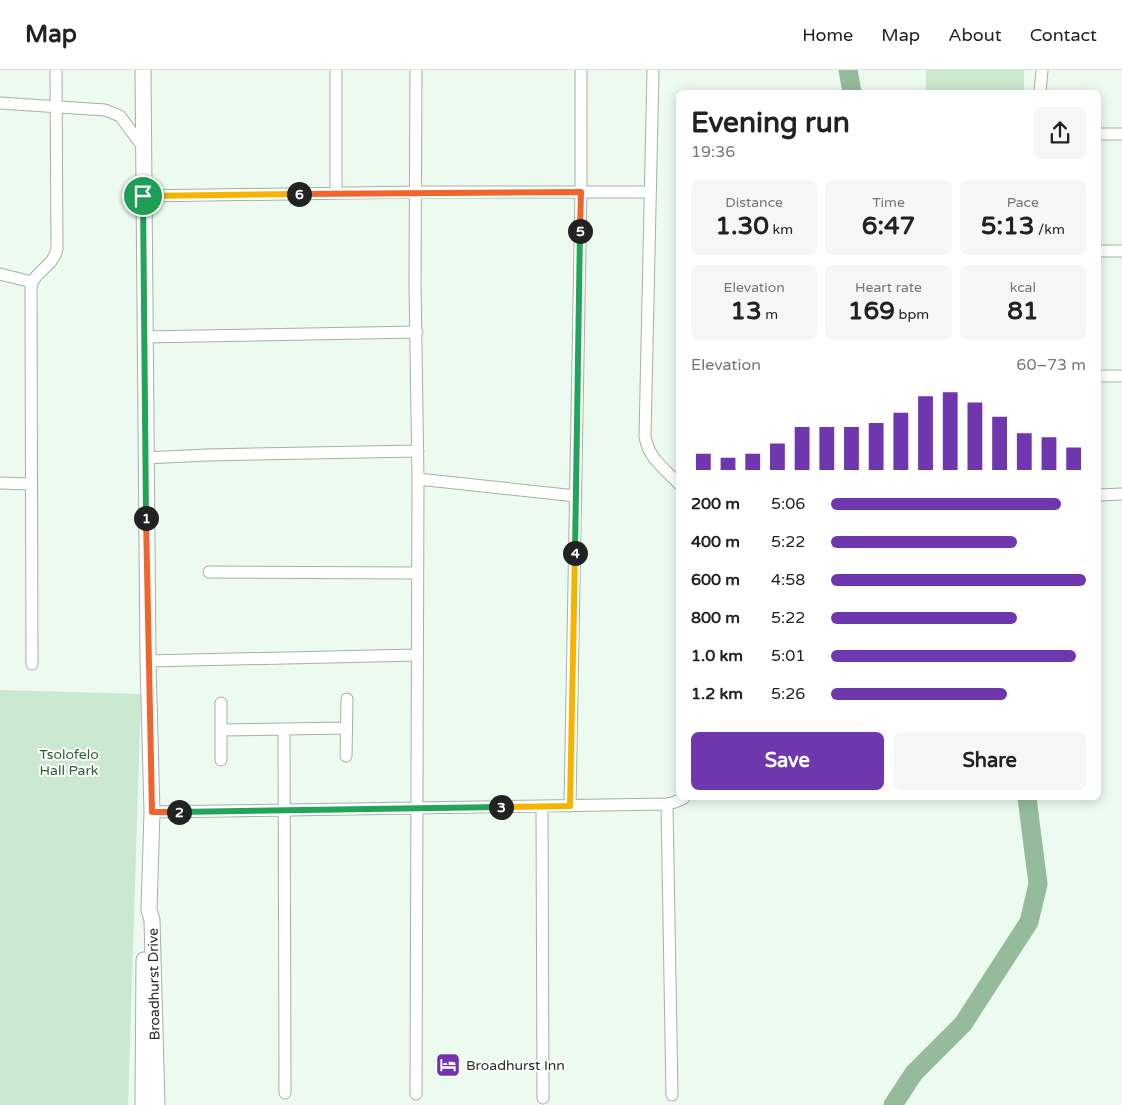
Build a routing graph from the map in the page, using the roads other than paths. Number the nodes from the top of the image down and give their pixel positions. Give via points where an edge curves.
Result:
1 (56, 70) edge
2 (143, 70) edge
3 (336, 70) edge
4 (416, 70) edge
5 (581, 70) edge
6 (653, 70) edge
7 (1042, 70) edge
8 (1040, 90) edge
9 (0, 103) edge
10 (56, 108) junction
11 (1101, 134) edge
12 (1122, 134) edge
13 (143, 148) junction
14 (416, 192) junction
15 (581, 192) junction
16 (650, 192) junction
17 (336, 193) junction
18 (143, 196) junction
19 (1122, 251) edge
20 (1101, 252) edge
21 (0, 274) edge
22 (32, 282) junction
23 (417, 332) junction
24 (144, 337) junction
25 (1103, 376) dead end
26 (1122, 376) edge
27 (418, 451) junction
28 (145, 458) junction
29 (418, 479) junction
30 (676, 481) edge
31 (0, 483) edge
32 (31, 484) junction
33 (1122, 494) edge
34 (1101, 495) edge
35 (576, 496) junction
36 (209, 572) dead end
37 (418, 573) junction
38 (417, 655) junction
39 (148, 662) junction
40 (32, 664) dead end
41 (347, 699) dead end
42 (221, 702) dead end
43 (346, 728) junction
44 (222, 730) junction
45 (284, 730) junction
46 (346, 756) dead end
47 (221, 760) dead end
48 (680, 800) edge
49 (667, 804) junction
50 (570, 806) junction
51 (542, 807) junction
52 (417, 808) junction
53 (284, 810) junction
54 (152, 812) junction
55 (149, 910) junction
56 (285, 1093) dead end
57 (416, 1094) dead end
58 (672, 1095) dead end
59 (543, 1098) dead end
60 (143, 1105) edge
61 (157, 1105) edge

1 - 10 street
2 - 13 street
3 - 17 street
4 - 14 street
5 - 15 street
6 - 16 street
7 - 8 street
9 - 10 street
10 - 13 street via 105,110 120,116
10 - 22 street via 57,250 53,260
11 - 12 street
13 - 18 street
14 - 15 street
14 - 17 street
14 - 23 street
15 - 16 street
15 - 35 street
16 - 30 street via 645,437 652,457
17 - 18 street
18 - 24 street
19 - 20 street
21 - 22 street
22 - 32 street
23 - 24 street
23 - 27 street
24 - 28 street
25 - 26 street
27 - 28 street
27 - 29 street
28 - 39 street
29 - 35 street
29 - 37 street
31 - 32 street
32 - 40 street
33 - 34 street
35 - 50 street
36 - 37 street
37 - 38 street
38 - 39 street
38 - 52 street
39 - 54 street
41 - 43 street
42 - 44 street
43 - 45 street
43 - 46 street
44 - 45 street
44 - 47 street
45 - 53 street
48 - 49 street
49 - 50 street
49 - 58 street
50 - 51 street
51 - 52 street
51 - 59 street
52 - 53 street
52 - 57 street
53 - 54 street
53 - 56 street
54 - 55 street
55 - 60 street, Broadhurst Drive via 144,922
55 - 61 street, Broadhurst Drive via 152,920

